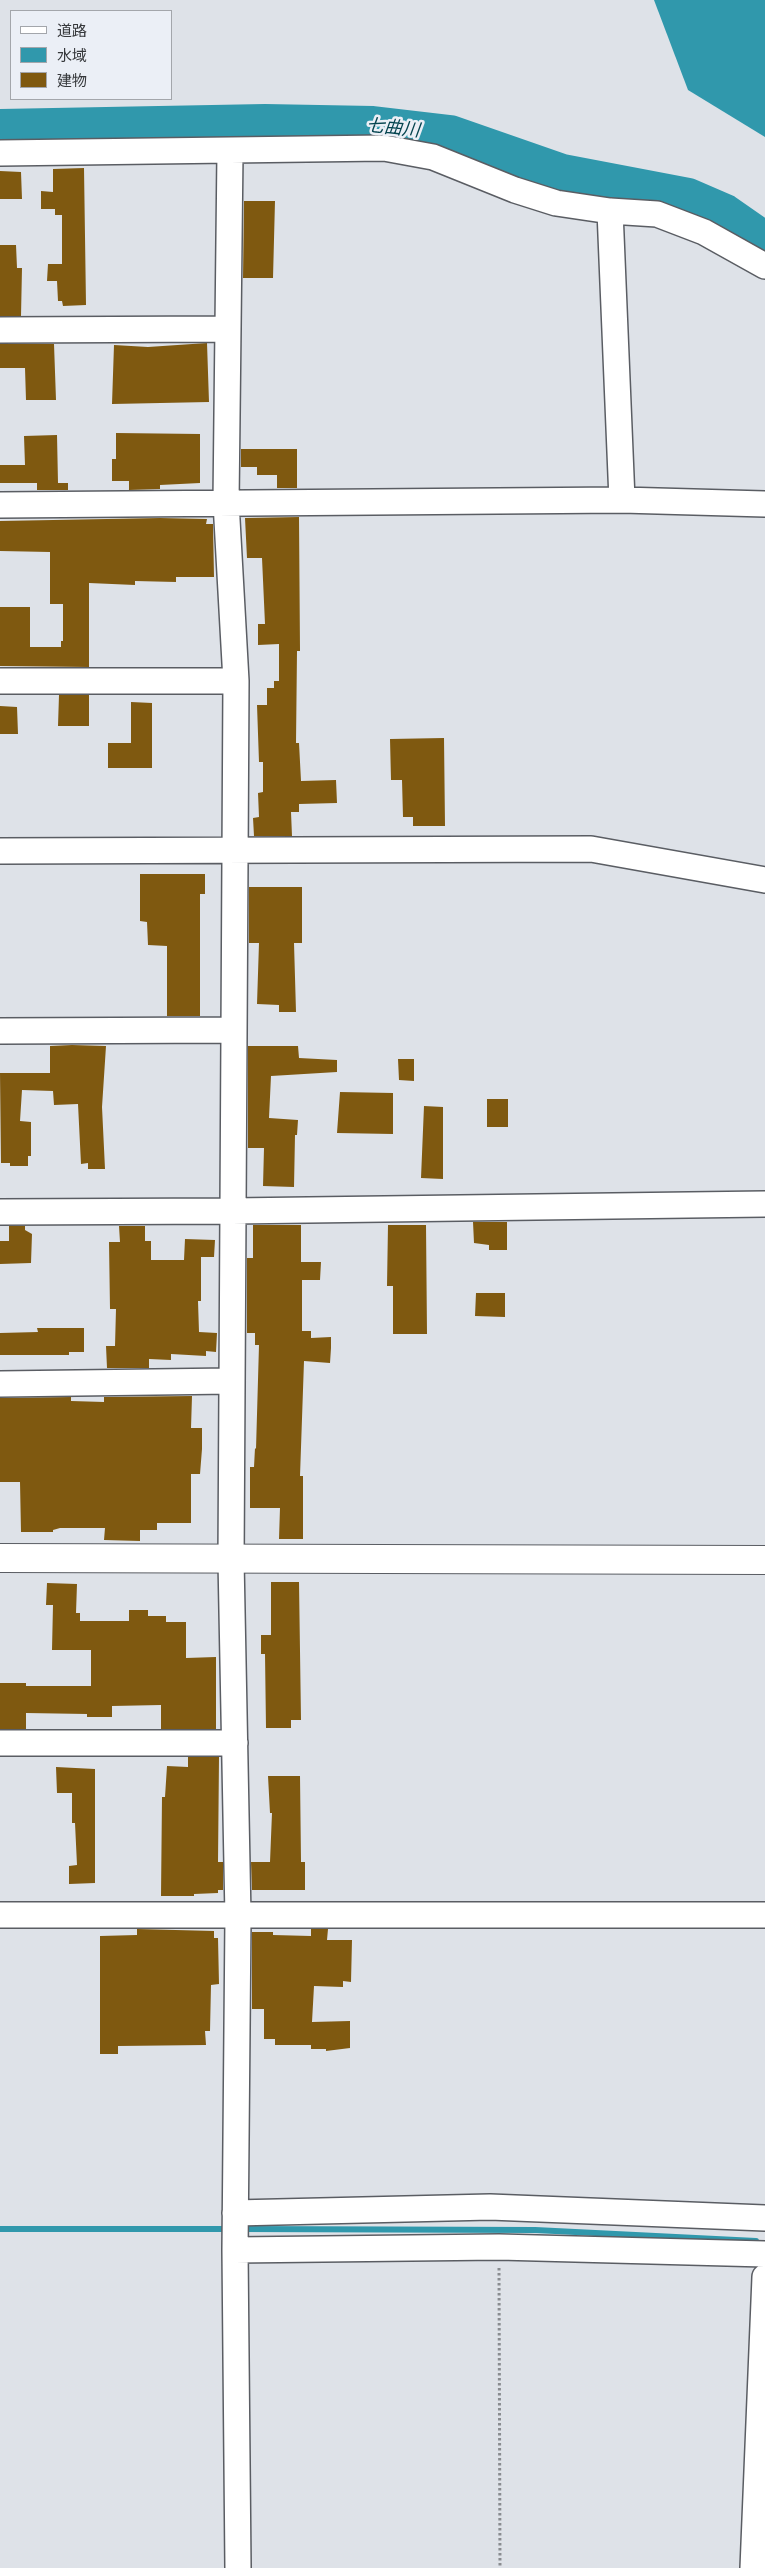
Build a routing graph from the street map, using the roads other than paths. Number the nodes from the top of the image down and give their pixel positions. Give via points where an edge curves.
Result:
1 (230, 152) junction
2 (0, 154) edge
3 (610, 211) junction
4 (765, 266) edge
5 (228, 329) junction
6 (0, 330) edge
7 (622, 500) junction
8 (226, 502) junction
9 (765, 504) edge
10 (0, 506) edge
11 (0, 681) edge
12 (236, 681) junction
13 (234, 850) junction
14 (0, 851) edge
15 (765, 880) edge
16 (234, 1030) junction
17 (0, 1031) edge
18 (765, 1204) edge
19 (0, 1212) edge
20 (232, 1212) junction
21 (231, 1381) junction
22 (0, 1384) edge
23 (0, 1558) edge
24 (231, 1560) junction
25 (765, 1560) edge
26 (0, 1743) edge
27 (235, 1743) junction
28 (0, 1915) edge
29 (765, 1915) edge
30 (238, 1917) junction
31 (235, 2213) junction
32 (765, 2218) edge
33 (234, 2250) junction
34 (765, 2254) edge
35 (765, 2278) edge
36 (238, 2568) edge
37 (753, 2568) edge

1 - 2 street
1 - 3 street via 384,148 433,157 556,203
1 - 5 street
3 - 4 street via 657,214 704,232
3 - 7 street
5 - 6 street
5 - 8 street
7 - 8 street
7 - 9 street
8 - 10 street
8 - 12 street
11 - 12 street
12 - 13 street
13 - 14 street
13 - 15 street via 591,849
13 - 16 street
16 - 17 street
16 - 20 street
18 - 20 street
19 - 20 street
20 - 21 street
21 - 22 street
21 - 24 street
23 - 24 street
24 - 25 street
24 - 27 street
26 - 27 street
27 - 30 street
28 - 30 street
29 - 30 street
30 - 31 street
31 - 32 street via 490,2207
31 - 33 street
33 - 34 street via 499,2247
33 - 36 street
35 - 37 street

